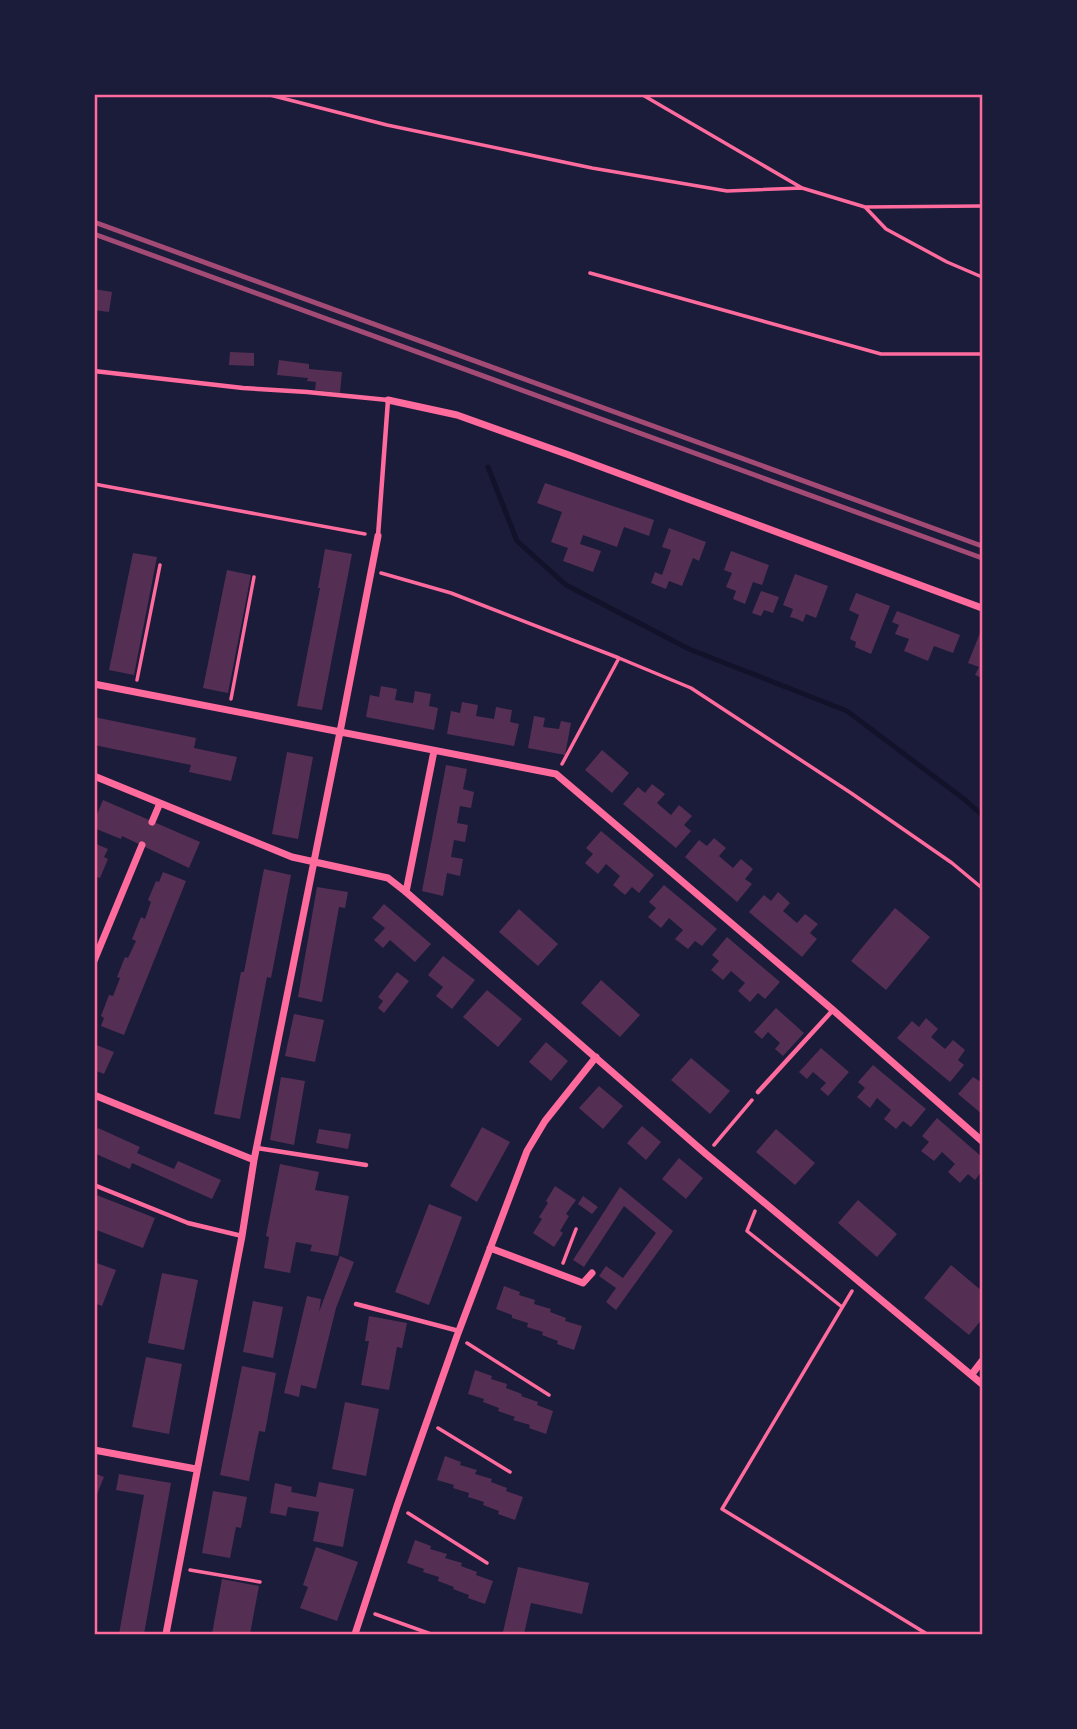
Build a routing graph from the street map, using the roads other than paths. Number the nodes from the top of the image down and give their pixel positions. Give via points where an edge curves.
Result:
1 (94, 371) edge
2 (388, 400) junction
3 (378, 536) joint
4 (982, 608) edge
5 (94, 684) edge
6 (341, 732) junction
7 (435, 751) junction
8 (94, 776) edge
9 (160, 803) junction
10 (152, 821) dead end
11 (142, 845) dead end
12 (314, 862) junction
13 (406, 892) junction
14 (94, 961) edge
15 (832, 1010) junction
16 (596, 1057) junction
17 (758, 1092) road end
18 (94, 1095) edge
19 (982, 1141) edge
20 (256, 1148) junction
21 (254, 1160) junction
22 (366, 1165) dead end
23 (94, 1185) edge
24 (242, 1236) junction
25 (490, 1248) junction
26 (592, 1273) dead end
27 (356, 1304) dead end
28 (458, 1333) junction
29 (982, 1361) edge
30 (972, 1374) junction
31 (982, 1384) edge
32 (94, 1450) edge
33 (197, 1469) junction
34 (166, 1634) edge
35 (355, 1634) edge

1 - 2 lane
2 - 3 lane
2 - 4 street via 457,415
3 - 6 street
5 - 6 street
6 - 7 street
6 - 12 street
7 - 13 street
7 - 15 street via 556,774
8 - 9 street
9 - 10 street
9 - 12 street
11 - 14 street
12 - 13 street via 388,878
12 - 20 street
13 - 16 street
15 - 17 lane
15 - 19 street
16 - 25 street via 527,1150
16 - 30 street
18 - 21 street
20 - 21 street
20 - 22 lane
21 - 24 street
23 - 24 lane via 188,1223
24 - 33 street
25 - 26 street via 583,1283
25 - 28 street
27 - 28 lane
28 - 35 street
29 - 30 street
30 - 31 street
32 - 33 street
33 - 34 street

